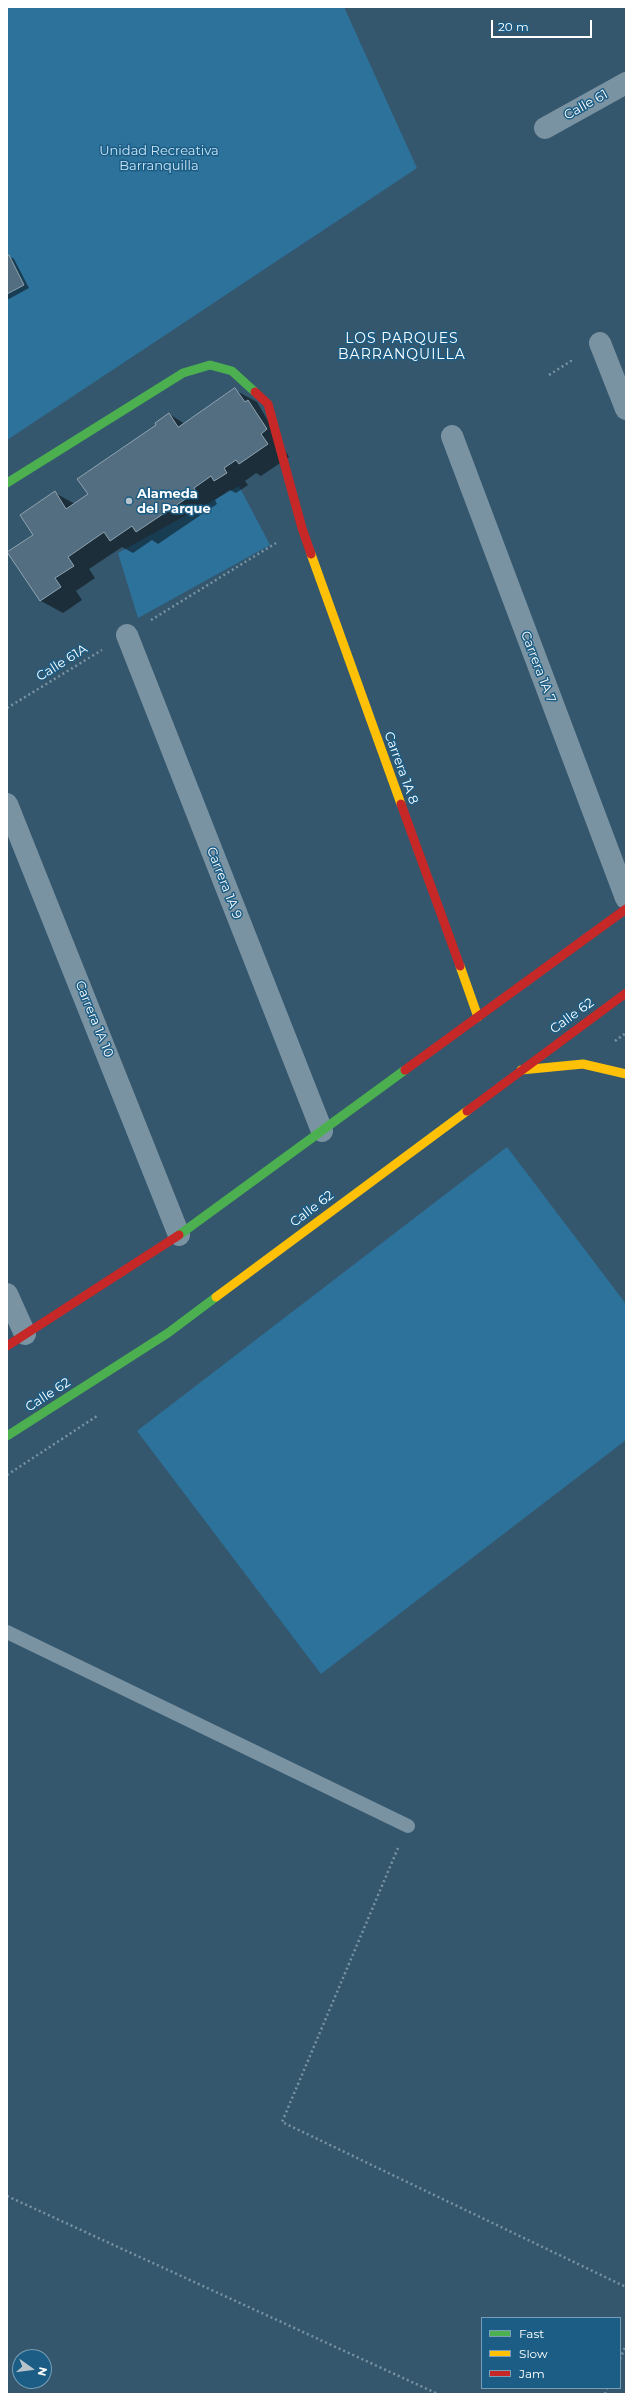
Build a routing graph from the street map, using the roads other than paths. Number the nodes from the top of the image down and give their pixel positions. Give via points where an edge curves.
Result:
1 (626, 83) edge
2 (545, 128) dead end
3 (600, 344) dead end
4 (626, 410) edge
5 (452, 436) dead end
6 (7, 483) edge
7 (127, 635) road end
8 (7, 804) edge
9 (626, 898) edge
10 (626, 909) edge
11 (626, 993) edge
12 (478, 1017) junction
13 (521, 1070) junction
14 (626, 1074) edge
15 (322, 1131) junction
16 (179, 1235) junction
17 (7, 1294) edge
18 (25, 1334) junction
19 (7, 1346) edge
20 (7, 1436) edge
21 (7, 1632) edge
22 (408, 1826) road end

1 - 2 street, Calle 61
3 - 4 street
5 - 9 street, Carrera 1A 7
6 - 12 street, Carrera 1A 8 via 183,373 210,365 232,371 268,404 302,528
7 - 15 street, Carrera 1A 9
8 - 16 street, Carrera 1A 10
10 - 12 street
11 - 13 street, Calle 62
12 - 15 street
13 - 14 street via 583,1064
13 - 20 street, Calle 62 via 168,1333
15 - 16 street
16 - 18 street
17 - 18 street
18 - 19 street
21 - 22 lane

